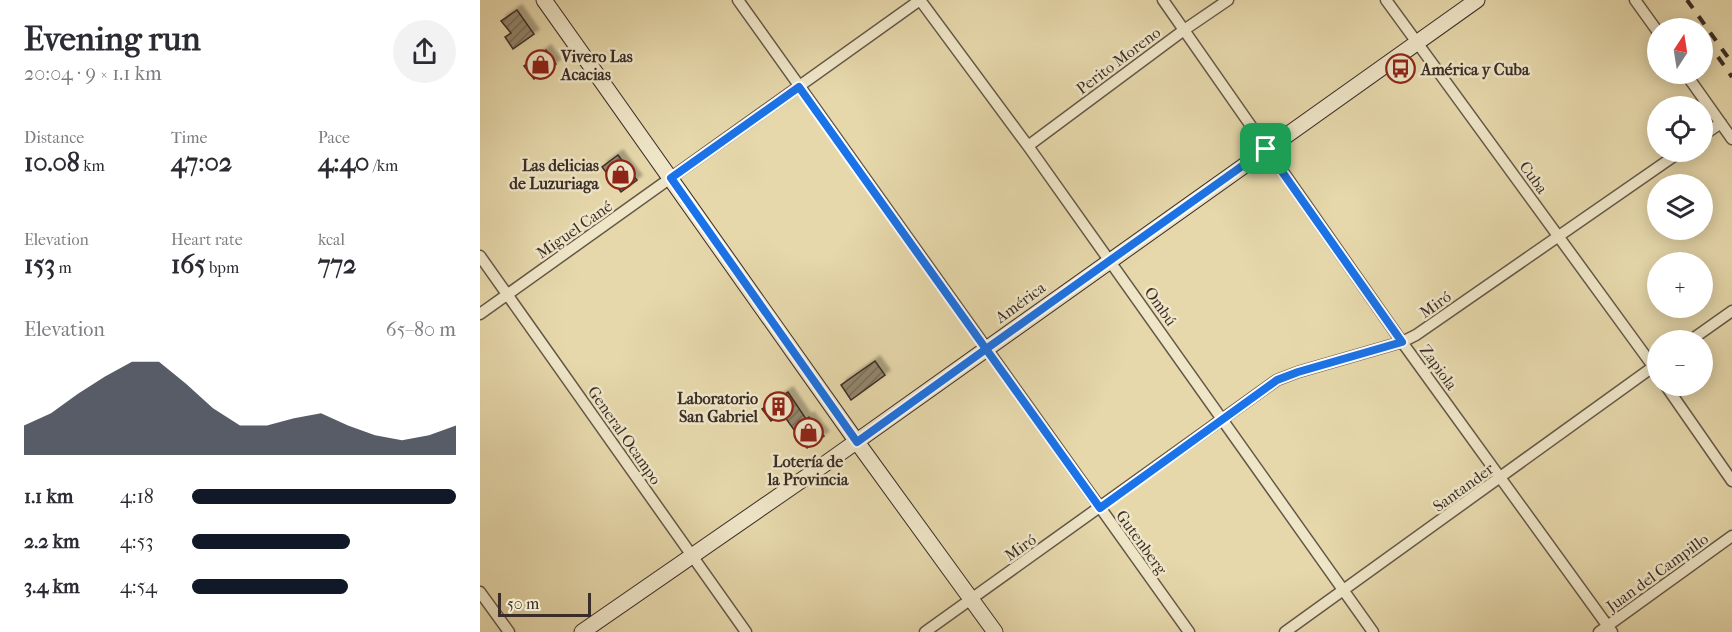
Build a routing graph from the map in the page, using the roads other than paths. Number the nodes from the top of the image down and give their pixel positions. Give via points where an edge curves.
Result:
1 (545, 0) edge
2 (738, 0) edge
3 (920, 0) edge
4 (1162, 0) edge
5 (1228, 0) edge
6 (1386, 0) edge
7 (1477, 0) edge
8 (1635, 0) edge
9 (1648, 18) edge
10 (1184, 30) junction
11 (1416, 44) junction
12 (1693, 84) edge
13 (799, 87) junction
14 (1720, 123) junction
15 (1713, 128) edge
16 (1732, 139) edge
17 (1028, 146) junction
18 (1266, 149) junction
19 (1666, 162) edge
20 (671, 178) junction
21 (1559, 237) junction
22 (480, 256) edge
23 (1110, 260) junction
24 (508, 295) junction
25 (1732, 311) edge
26 (480, 314) edge
27 (1704, 330) edge
28 (1402, 342) junction
29 (986, 349) junction
30 (1647, 356) edge
31 (1647, 374) edge
32 (1673, 396) edge
33 (1223, 419) junction
34 (857, 442) junction
35 (1501, 478) junction
36 (1732, 481) edge
37 (1100, 508) junction
38 (1732, 536) edge
39 (692, 556) junction
40 (1345, 590) junction
41 (480, 592) edge
42 (971, 599) junction
43 (1606, 630) edge
44 (509, 632) edge
45 (582, 632) edge
46 (747, 632) edge
47 (925, 632) edge
48 (995, 632) edge
49 (1189, 632) edge
50 (1285, 632) edge
51 (1373, 632) edge

1 - 20 street
2 - 13 street, Gutenberg
3 - 13 street, Miguel Cané
3 - 17 street, Ombú
4 - 10 street, Zapiola
5 - 10 street, Perito Moreno
6 - 11 street, Cuba
7 - 11 street, América
8 - 9 street
10 - 17 street, Perito Moreno
10 - 18 street, Zapiola
11 - 18 street, América
11 - 21 street, Cuba
12 - 14 street
13 - 20 street, Miguel Cané
13 - 29 street, Gutenberg
14 - 15 street
14 - 16 street
17 - 23 street, Ombú
18 - 23 street, América
18 - 28 street, Zapiola
19 - 21 street, Miró
20 - 24 street, Miguel Cané
20 - 34 street
21 - 28 street, Miró
21 - 30 street, Cuba
22 - 24 street, General Ocampo
23 - 29 street, América
23 - 33 street, Ombú
24 - 26 street, Miguel Cané
24 - 39 street, General Ocampo
25 - 27 street
28 - 33 street, Miró via 1277,380
28 - 35 street, Zapiola
29 - 34 street, América
29 - 37 street, Gutenberg
31 - 35 street, Santander
32 - 36 street
33 - 37 street, Miró
33 - 40 street, Ombú
34 - 39 street, América
34 - 42 street
35 - 40 street, Santander
35 - 43 street, Zapiola
37 - 42 street, Miró
37 - 49 street, Gutenberg
38 - 43 street, Juan del Campillo
39 - 45 street, América
39 - 46 street, General Ocampo
40 - 50 street, Santander
40 - 51 street, Ombú
41 - 44 street
42 - 47 street, Miró
42 - 48 street

